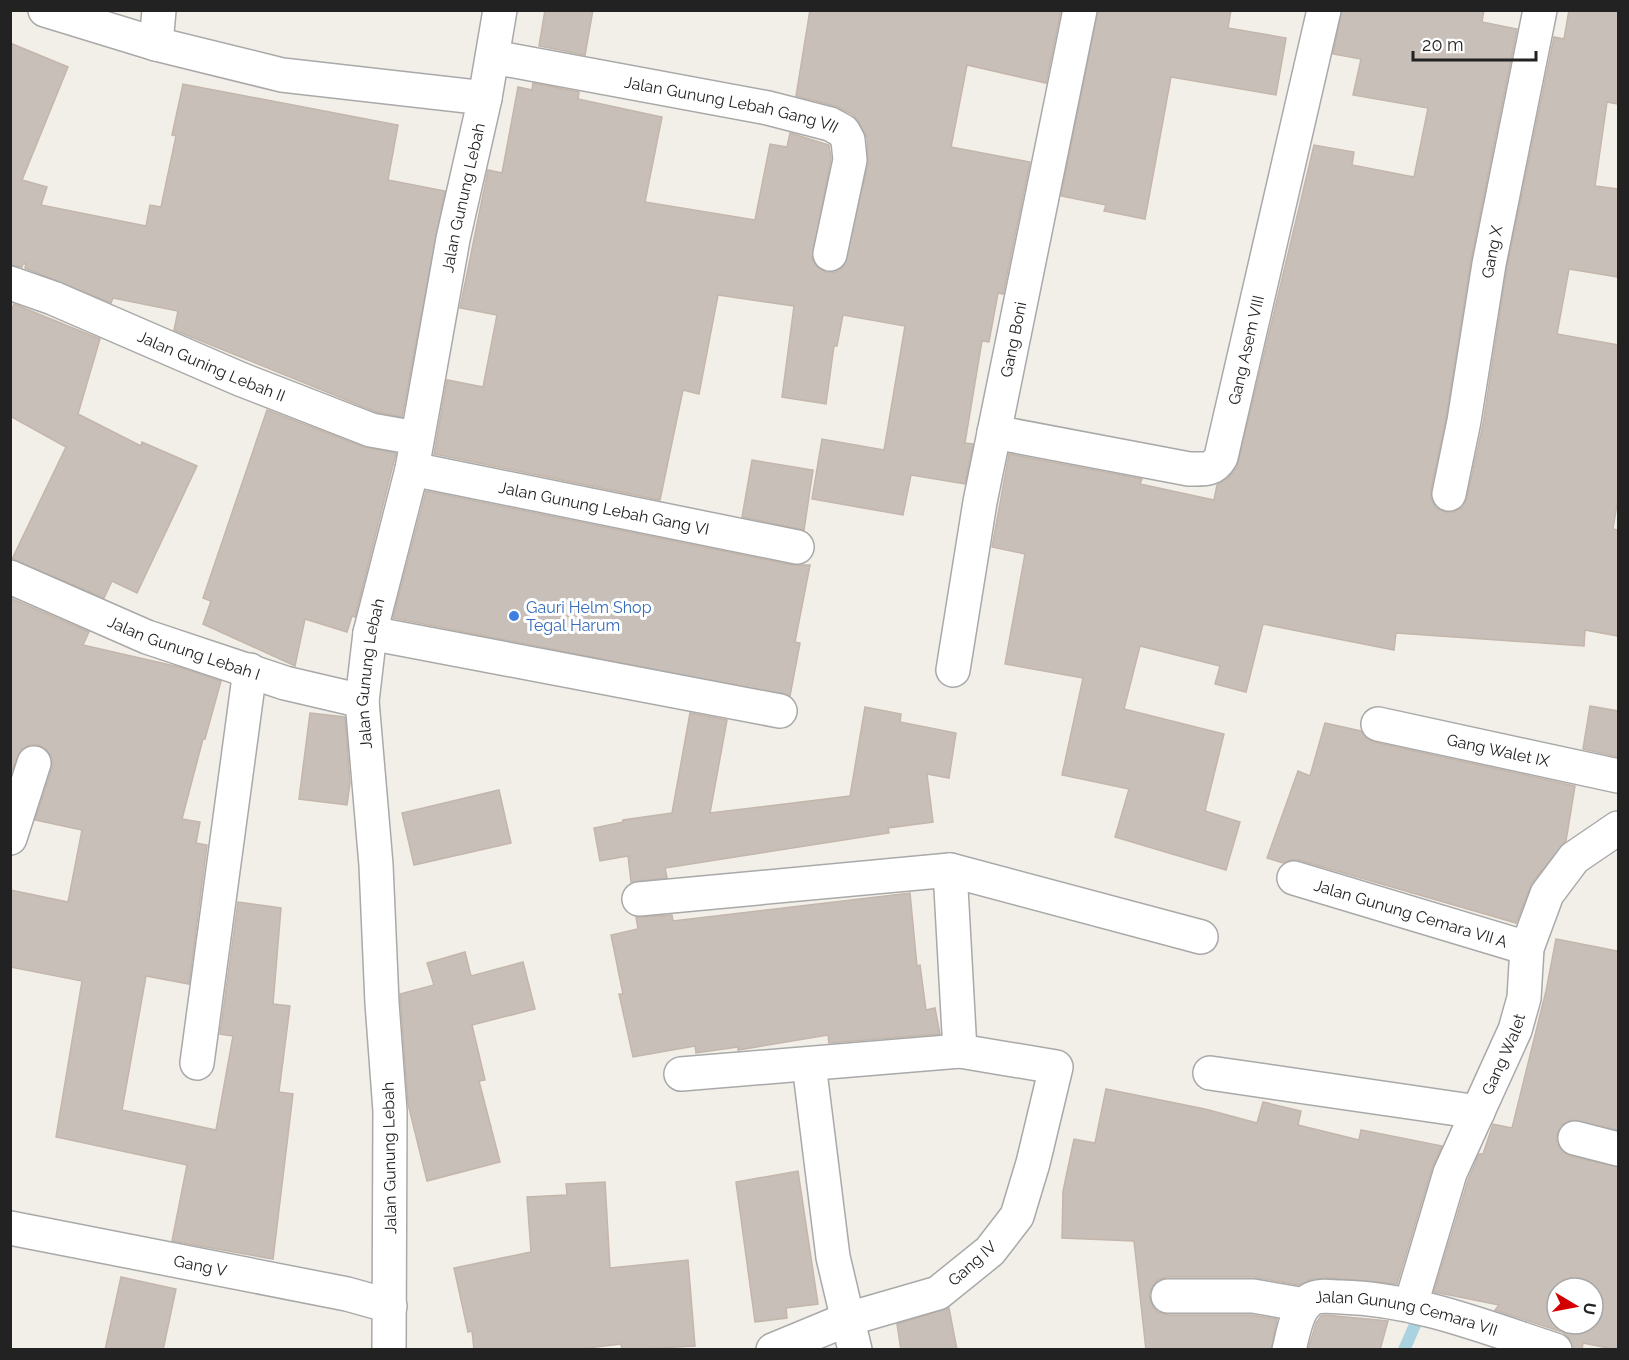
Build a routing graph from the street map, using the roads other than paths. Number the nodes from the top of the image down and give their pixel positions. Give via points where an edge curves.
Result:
1 (45, 10) edge
2 (159, 10) edge
3 (500, 10) edge
4 (1080, 10) edge
5 (1324, 10) edge
6 (1540, 10) edge
7 (156, 44) junction
8 (493, 57) junction
9 (486, 98) junction
10 (830, 254) dead end
11 (10, 284) edge
12 (994, 432) junction
13 (414, 454) junction
14 (1449, 494) dead end
15 (797, 547) dead end
16 (10, 577) edge
17 (370, 633) junction
18 (250, 670) junction
19 (953, 670) dead end
20 (362, 701) junction
21 (780, 711) dead end
22 (1378, 724) dead end
23 (34, 762) dead end
24 (1618, 776) edge
25 (1618, 828) edge
26 (10, 838) edge
27 (950, 870) junction
28 (1294, 878) dead end
29 (639, 899) dead end
30 (1201, 937) dead end
31 (1527, 948) junction
32 (960, 1051) junction
33 (197, 1063) dead end
34 (808, 1064) junction
35 (1210, 1073) dead end
36 (681, 1074) dead end
37 (1478, 1112) junction
38 (1575, 1138) dead end
39 (1618, 1149) edge
40 (10, 1228) edge
41 (1168, 1296) dead end
42 (1412, 1304) junction
43 (1305, 1305) junction
44 (390, 1306) junction
45 (851, 1334) edge
46 (389, 1350) edge
47 (773, 1350) edge
48 (1289, 1350) edge
49 (1555, 1350) edge

1 - 7 street
2 - 7 street
3 - 8 street, Jalan Gunung Lebah
4 - 12 street, Gang Boni
5 - 12 street, Gang Asem VIII via 1221,457 1215,467 1189,469
6 - 14 street, Gang X via 1489,264
7 - 9 street via 282,75
8 - 9 street, Jalan Gunung Lebah
8 - 10 street, Jalan Gunung Lebah Gang VII via 768,108 843,131 850,160
9 - 13 street, Jalan Gunung Lebah via 453,239
11 - 13 street, Jalan Guning Lebah II via 53,298 240,379 371,430
12 - 19 street, Gang Boni
13 - 15 street, Jalan Gunung Lebah Gang VI
13 - 17 street, Jalan Gunung Lebah
16 - 18 street, Jalan Gunung Lebah I via 147,637
17 - 20 street, Jalan Gunung Lebah
17 - 21 street
18 - 20 street, Jalan Gunung Lebah I via 285,683
18 - 33 street
20 - 44 street, Jalan Gunung Lebah via 390,1111
22 - 24 street, Gang Walet IX
23 - 26 street
25 - 31 street, Gang Walet via 1574,858 1562,871 1547,894
27 - 29 street
27 - 30 street
27 - 32 street
28 - 31 street, Jalan Gunung Cemara VII A
31 - 37 street, Gang Walet via 1524,999 1515,1030
32 - 34 street
32 - 45 street, Gang IV via 1056,1067 1017,1216 990,1251 938,1293
34 - 36 street
34 - 45 street via 833,1257
35 - 37 street
37 - 42 street, Gang Walet via 1450,1173
38 - 39 street
40 - 44 street, Gang V via 347,1294
41 - 43 street via 1253,1296
42 - 43 street, Jalan Gunung Cemara VII via 1317,1297
42 - 49 street, Jalan Gunung Cemara VII
43 - 48 street, Jalan Gunung Cemara VII
44 - 46 street, Jalan Gunung Lebah
45 - 47 street, Gang IV

